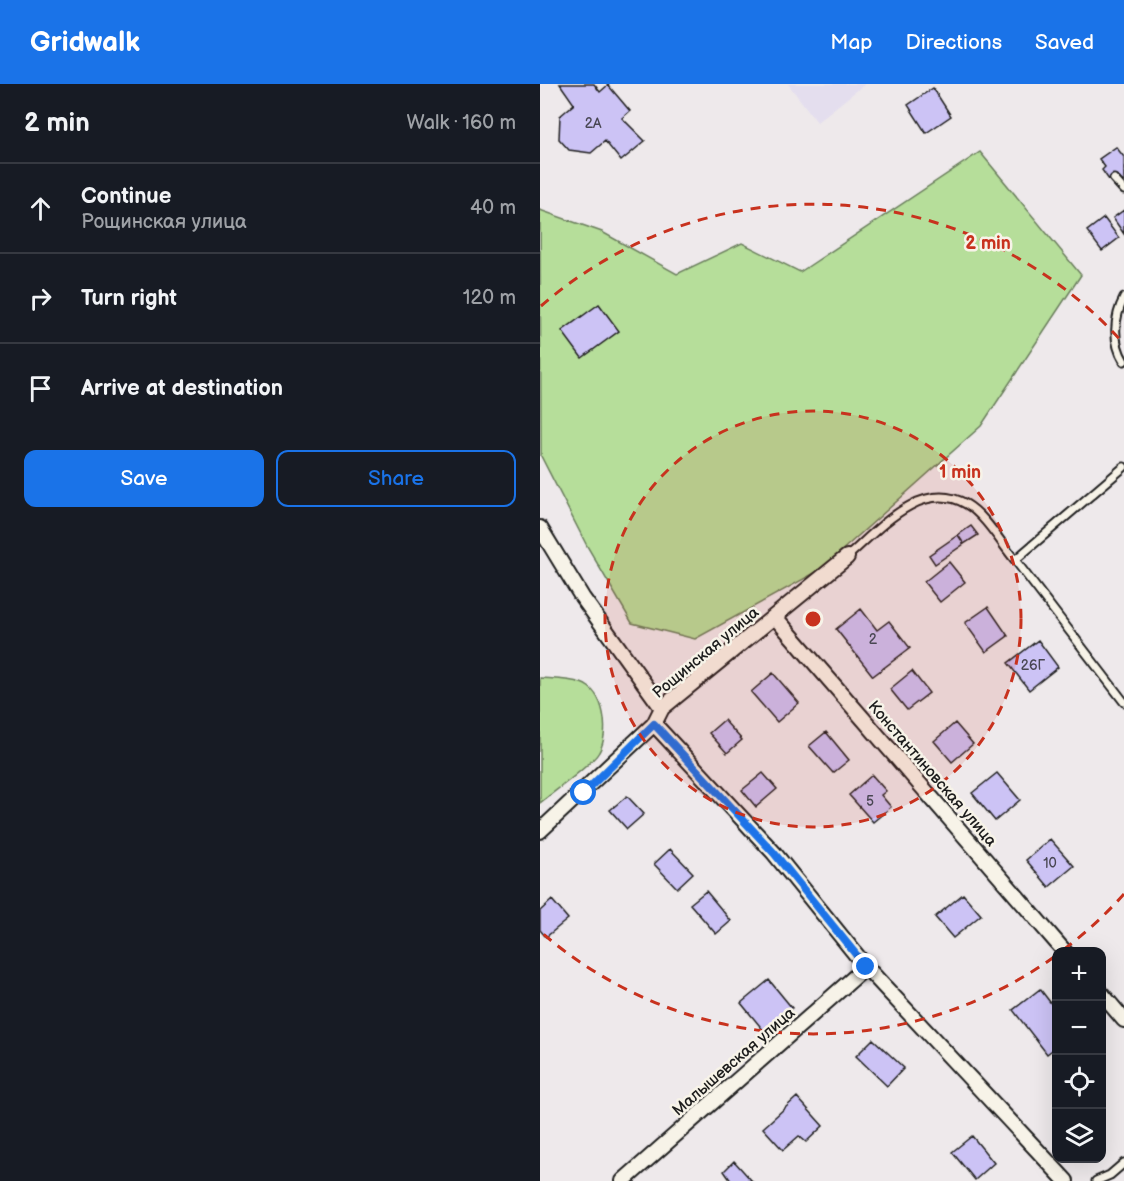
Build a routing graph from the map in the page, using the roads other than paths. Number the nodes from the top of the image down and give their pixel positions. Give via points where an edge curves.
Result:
1 (1114, 179) dead end
2 (1124, 190) edge
3 (1124, 298) edge
4 (1124, 361) edge
5 (1124, 466) edge
6 (540, 528) edge
7 (847, 557) joint
8 (1015, 560) junction
9 (775, 617) junction
10 (1124, 702) edge
11 (662, 708) junction
12 (654, 724) junction
13 (540, 831) edge
14 (1062, 947) edge
15 (866, 967) junction
16 (1106, 1000) edge
17 (1124, 1020) edge
18 (1124, 1164) edge
19 (623, 1181) edge
20 (1066, 1181) edge
21 (1096, 1181) edge

1 - 2 lane
3 - 4 lane via 1115,331
5 - 8 lane
6 - 11 street via 582,597
7 - 8 lane via 900,512 936,497 967,504
7 - 9 street, Рощинская улица
8 - 10 lane
9 - 11 street, Рощинская улица
9 - 14 street, Константиновская улица
11 - 12 street, Рощинская улица
12 - 13 street, Рощинская улица
12 - 15 street via 774,853
15 - 19 street, Малышевская улица
15 - 20 street
16 - 17 street
18 - 21 lane

